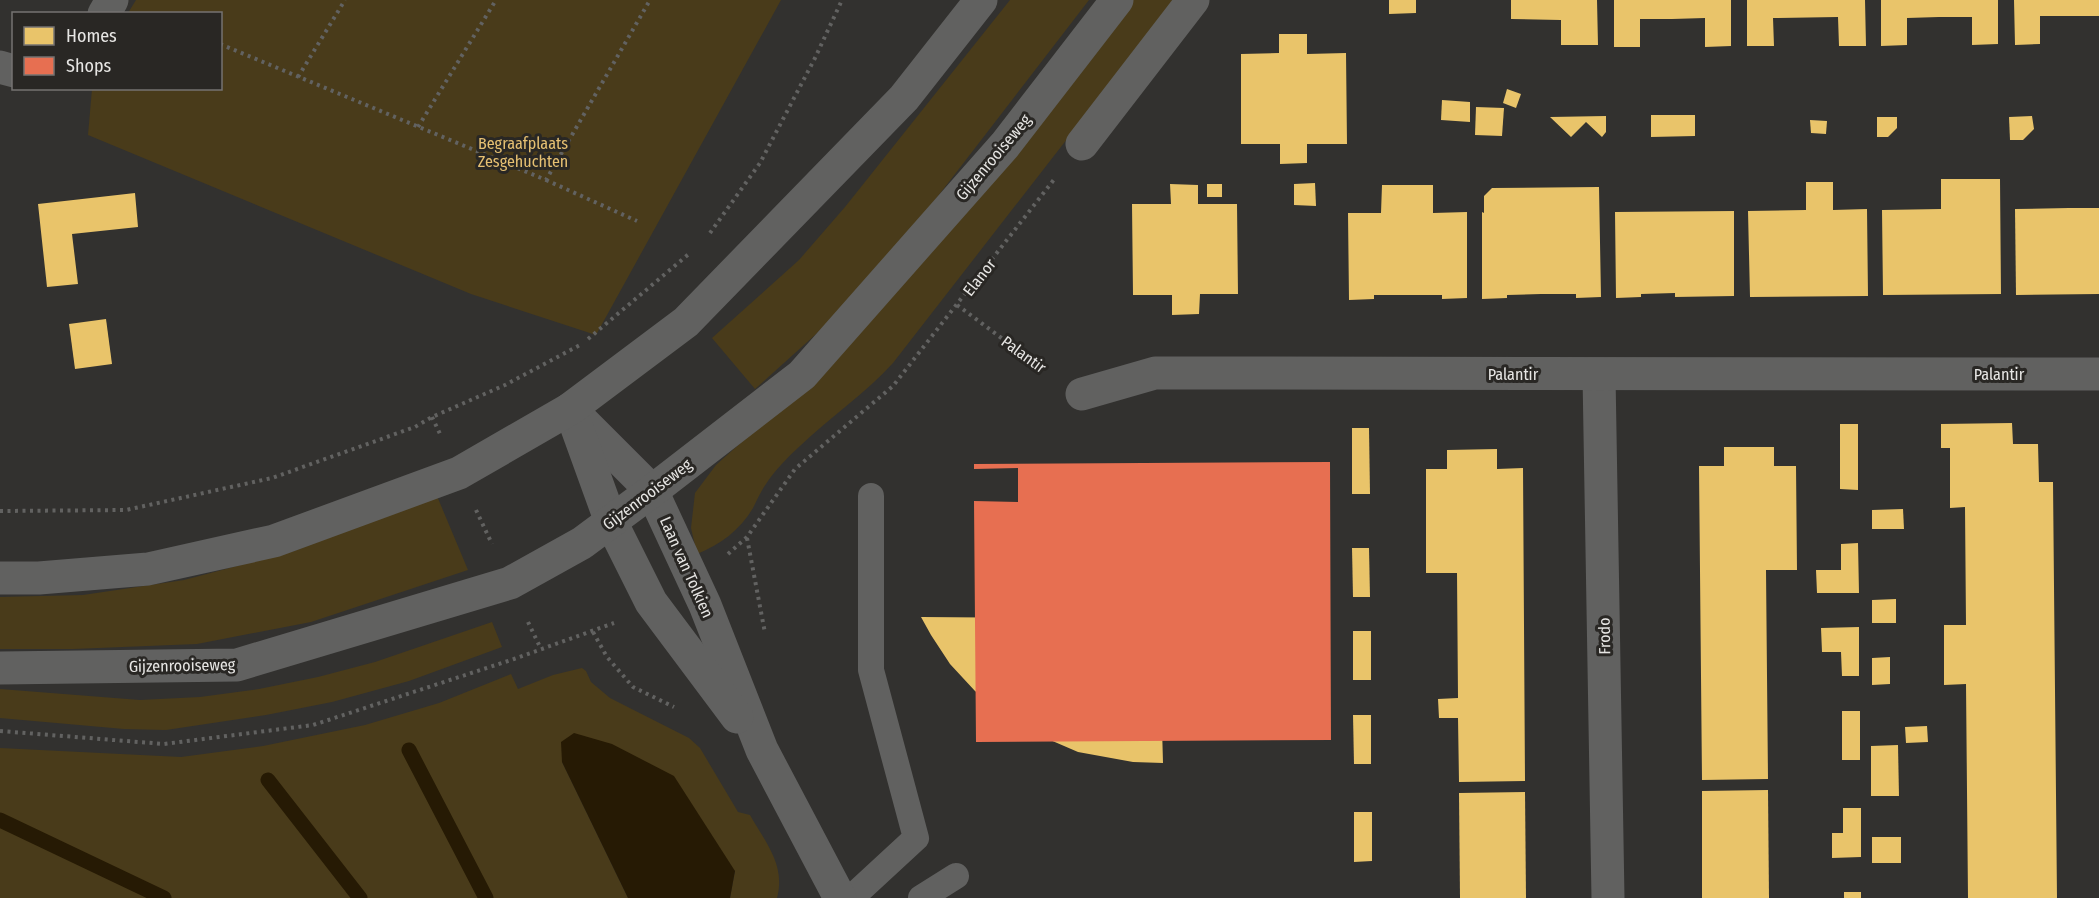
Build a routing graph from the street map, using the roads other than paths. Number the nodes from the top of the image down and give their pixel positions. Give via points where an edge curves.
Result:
1 (981, 0) edge
2 (1117, 0) edge
3 (1193, 0) edge
4 (1082, 144) road end
5 (2099, 374) edge
6 (1599, 375) junction
7 (1082, 394) road end
8 (570, 410) junction
9 (652, 491) junction
10 (871, 496) dead end
11 (611, 522) junction
12 (0, 578) edge
13 (0, 668) edge
14 (762, 750) junction
15 (957, 876) dead end
16 (840, 898) edge
17 (851, 898) edge
18 (921, 898) edge
19 (1608, 898) edge

1 - 8 street via 904,98 686,322
2 - 9 street, Gijzenrooiseweg via 1005,145 802,375
3 - 4 street
5 - 6 street, Palantir
6 - 7 street, Palantir via 1155,373
6 - 19 street, Frodo
8 - 9 street, Laan van Tolkien
8 - 11 street, Laan van Tolkien
8 - 12 street via 459,473 273,541 148,569
9 - 11 street, Gijzenrooiseweg
9 - 14 street, Laan van Tolkien via 705,605
10 - 17 lane via 871,670 916,838
11 - 13 street, Gijzenrooiseweg via 510,583 237,665
11 - 14 street, Laan van Tolkien via 651,602
14 - 16 street, Laan van Tolkien
15 - 18 lane

